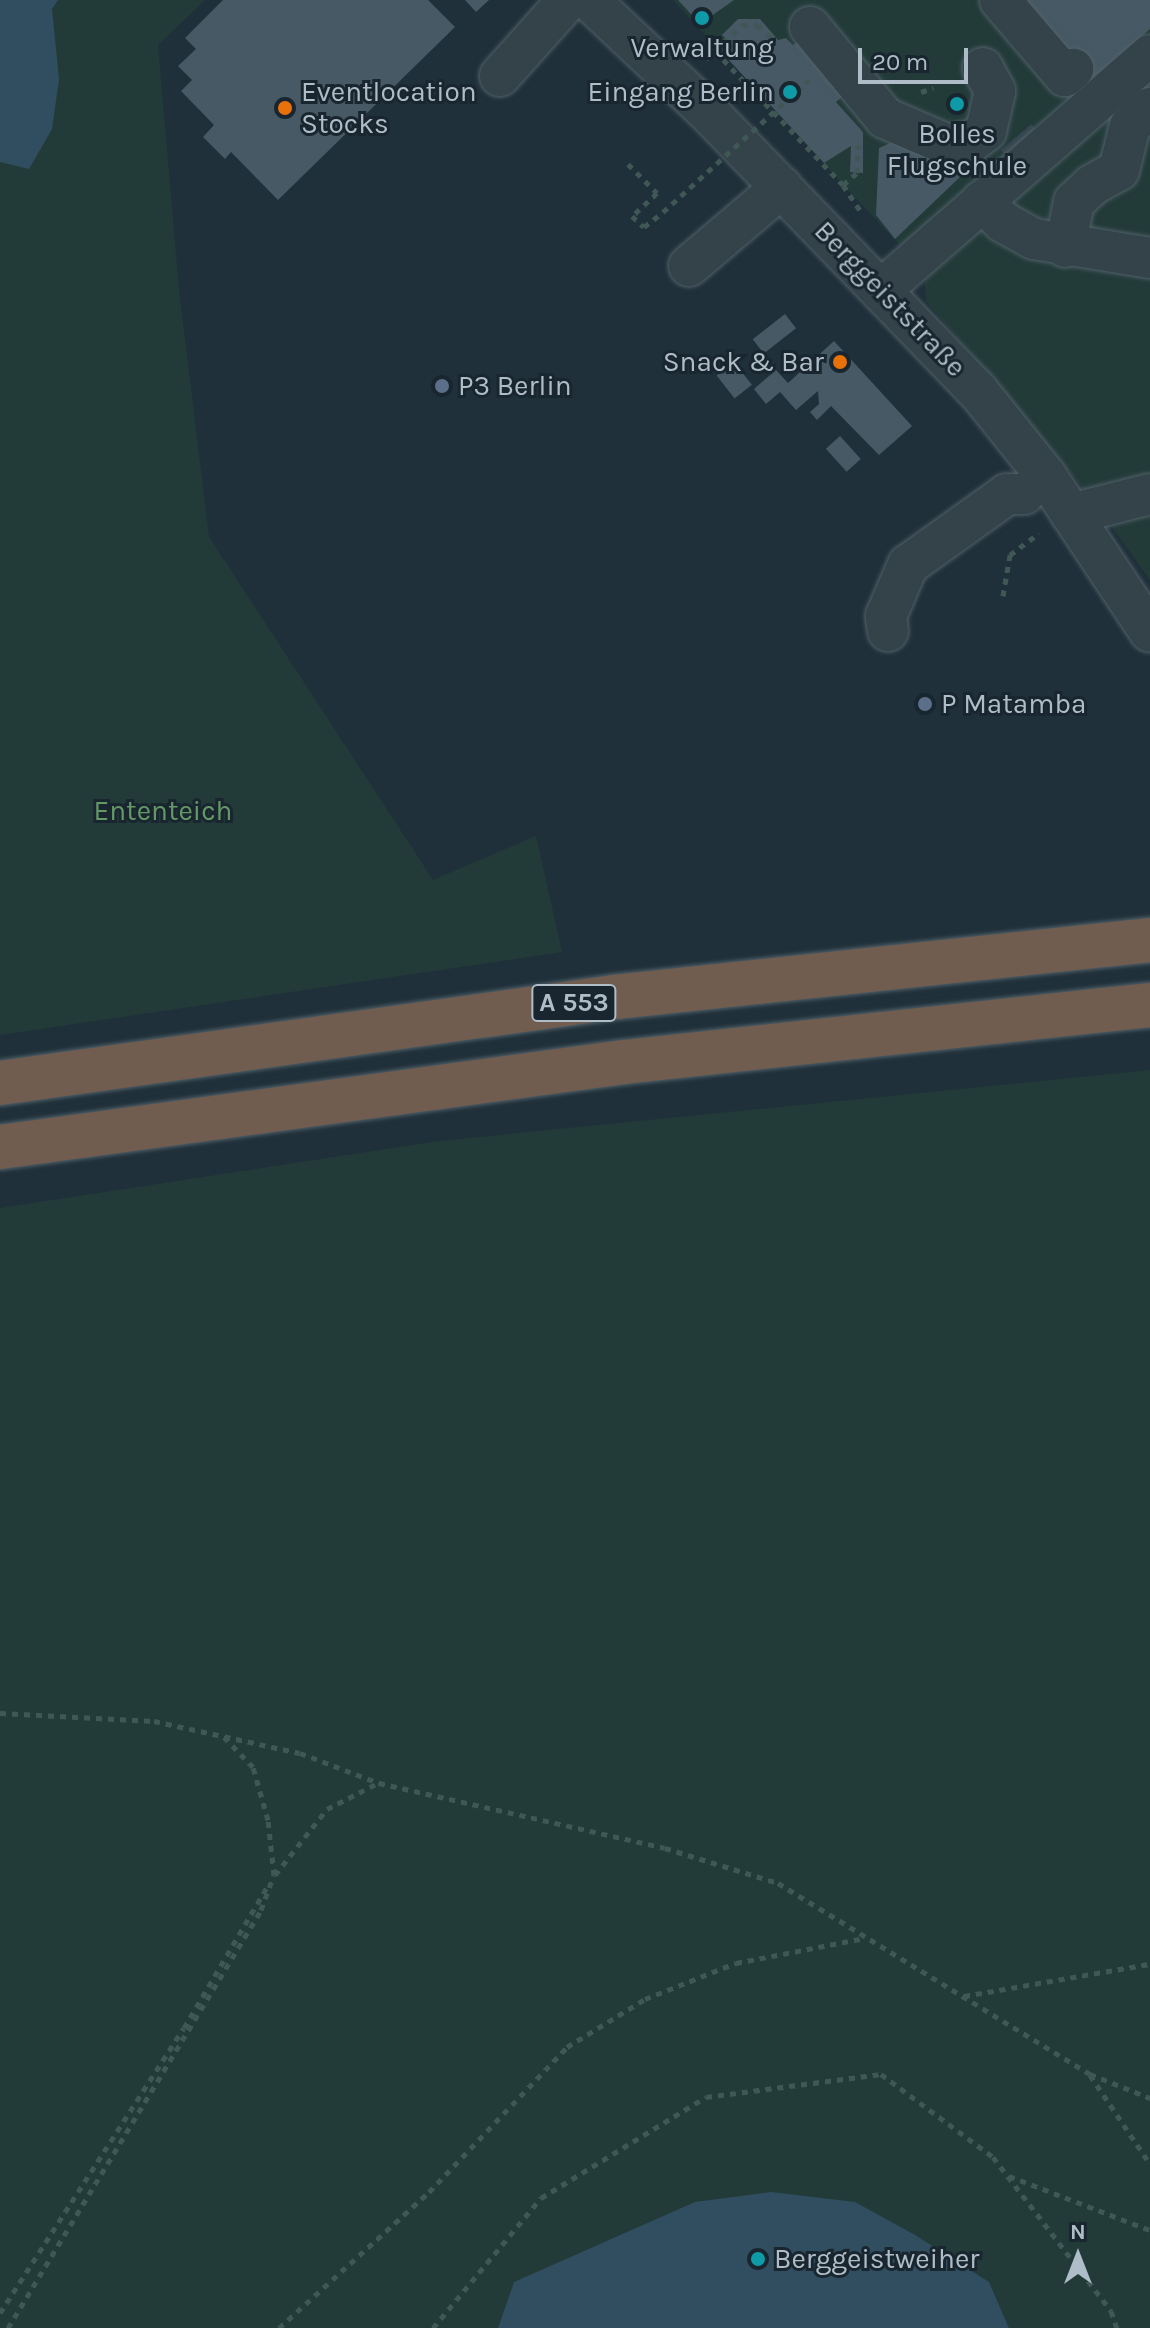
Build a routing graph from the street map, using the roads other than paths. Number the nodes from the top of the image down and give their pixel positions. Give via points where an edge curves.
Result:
1 (568, 0) edge
2 (589, 0) edge
3 (1000, 0) edge
4 (810, 27) dead end
5 (1150, 55) edge
6 (1073, 69) dead end
7 (500, 76) dead end
8 (994, 83) dead end
9 (1150, 108) edge
10 (782, 187) junction
11 (982, 201) junction
12 (1049, 243) junction
13 (1150, 258) edge
14 (689, 266) dead end
15 (881, 290) junction
16 (1035, 485) junction
17 (1150, 494) edge
18 (1071, 514) junction
19 (888, 631) dead end
20 (1150, 632) edge
21 (1150, 940) edge
22 (1150, 1005) edge
23 (0, 1083) edge
24 (0, 1147) edge

1 - 7 street
2 - 10 street, Berggeiststraße
3 - 6 street via 1065,76
4 - 8 street via 885,118 932,140 961,145 986,131
5 - 11 street
9 - 12 street via 1130,126 1119,170 1074,202
10 - 14 street
10 - 15 street, Berggeiststraße
11 - 12 street via 1003,222
11 - 15 street
12 - 13 street
15 - 16 street, Berggeiststraße via 978,391
16 - 18 street, Berggeiststraße
16 - 19 street via 1007,494 908,565 886,616
17 - 18 street
18 - 20 street, Berggeiststraße
21 - 23 highway, A 553 via 615,997
22 - 24 highway, A 553 via 624,1062

